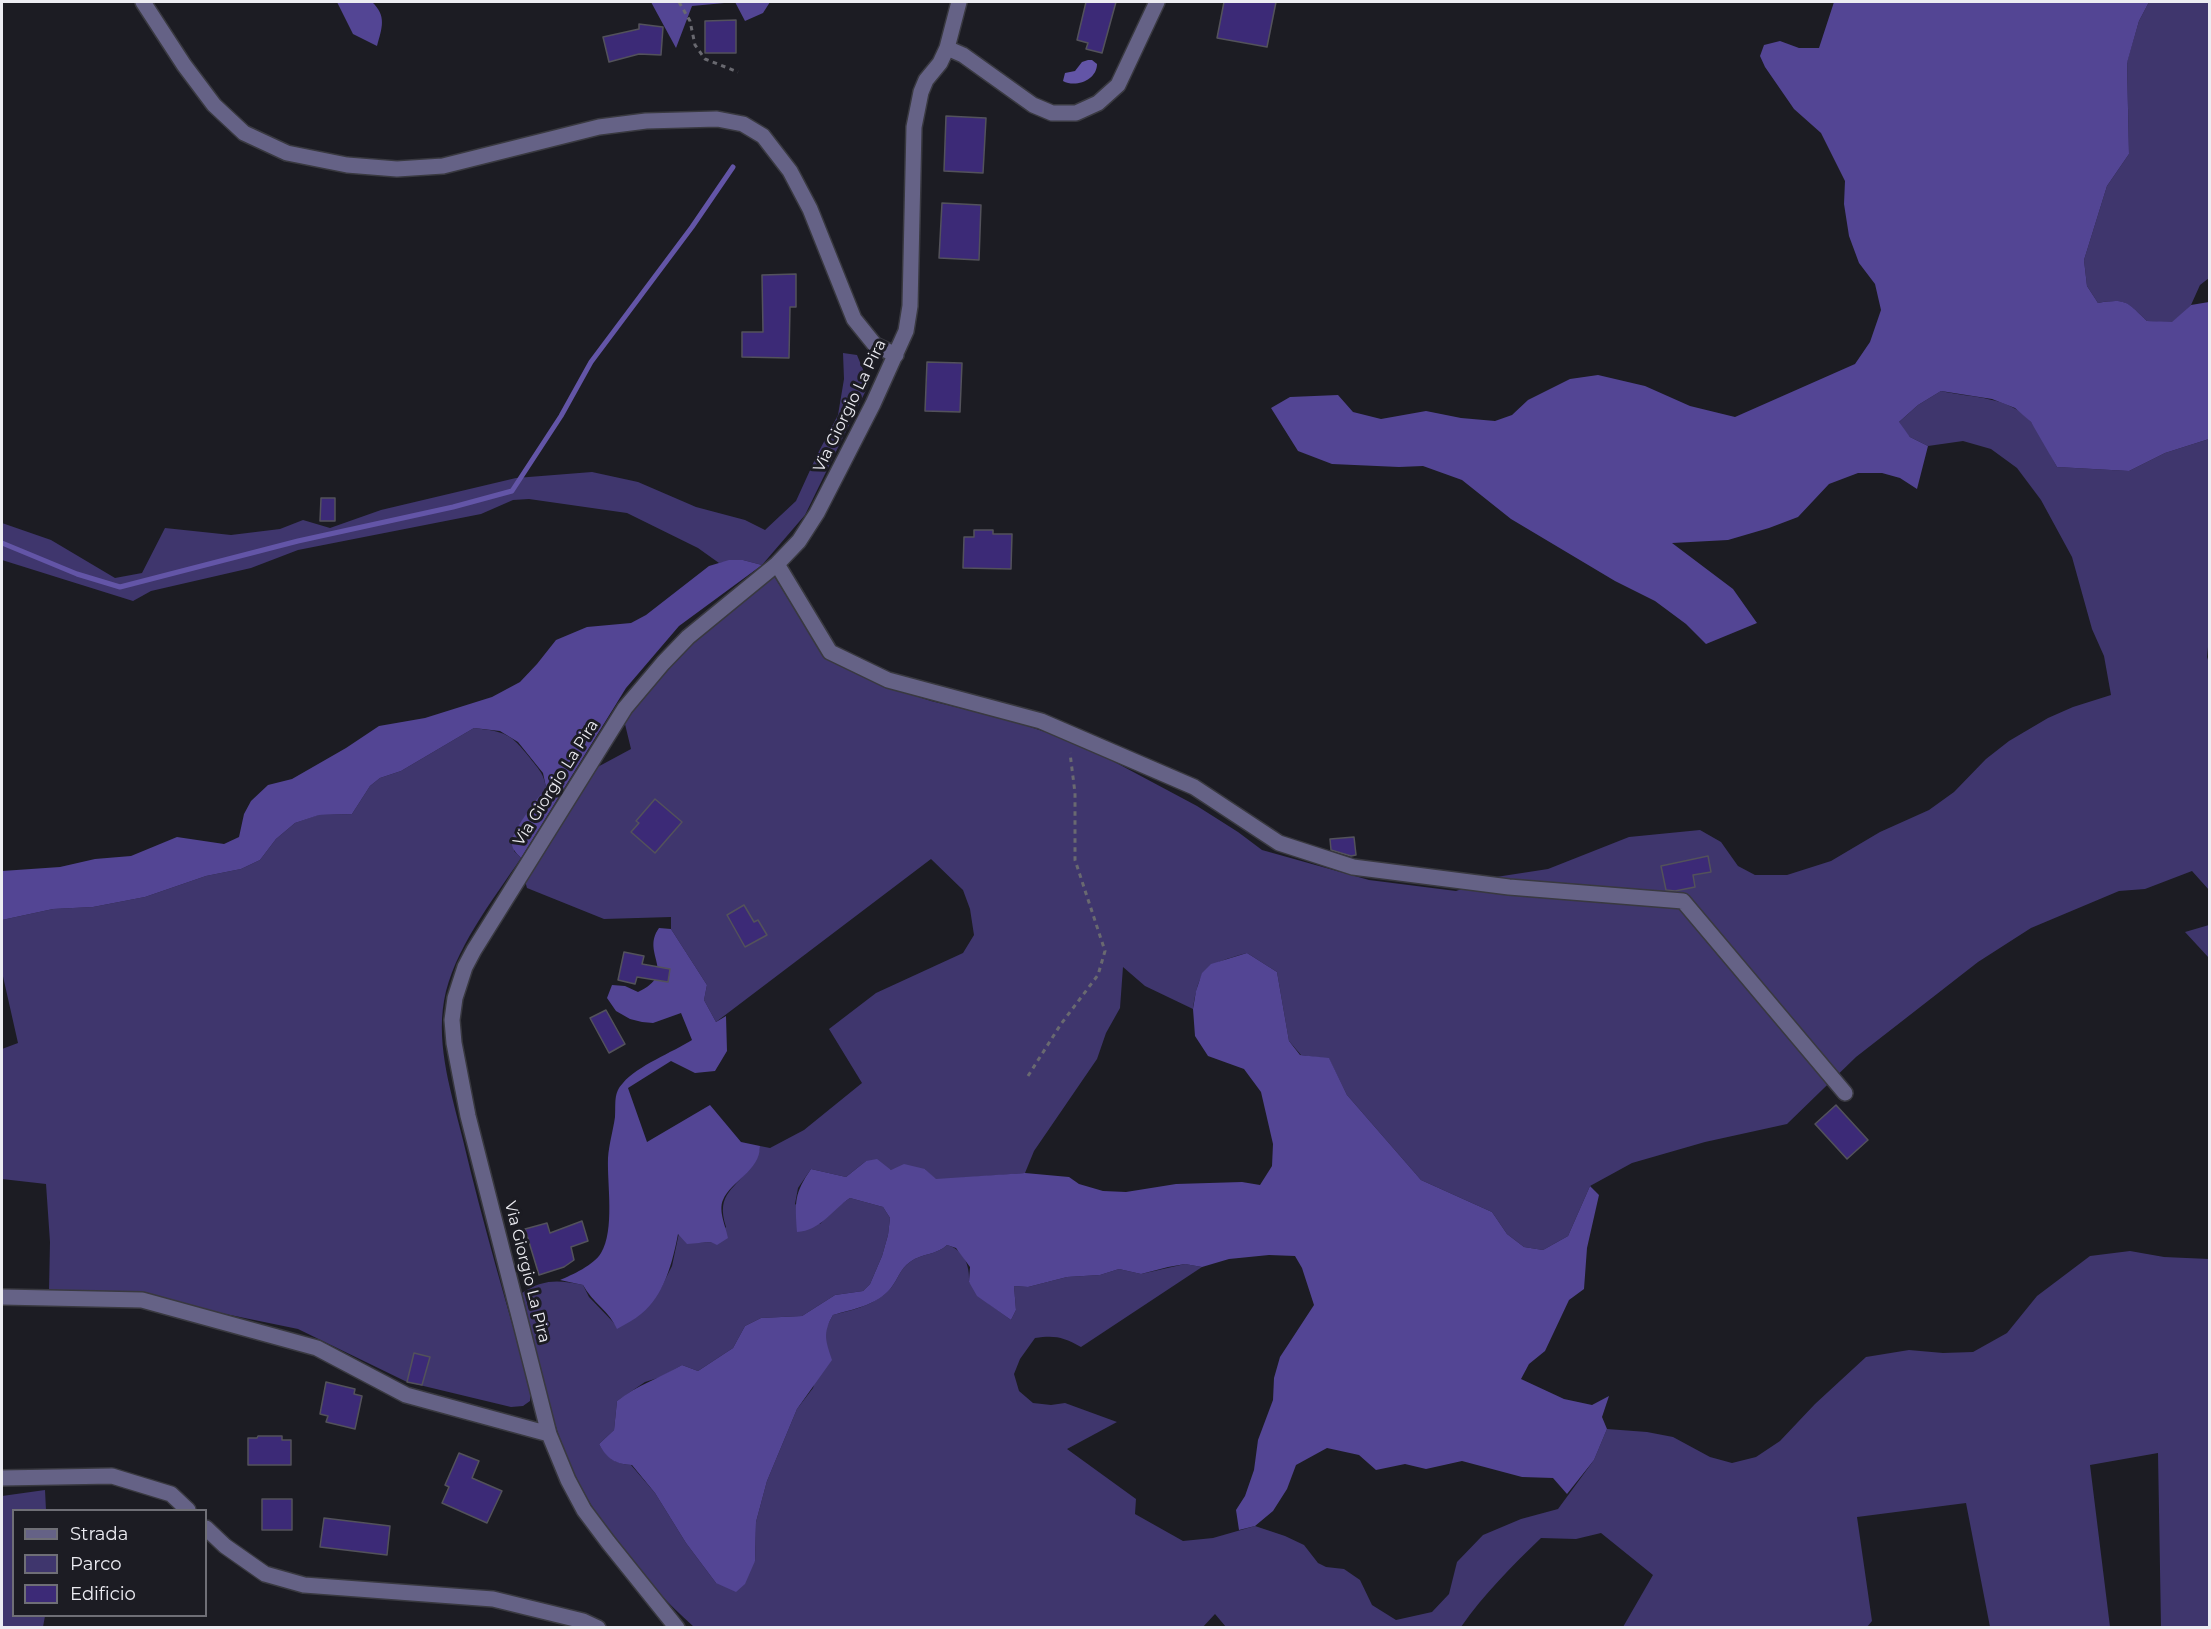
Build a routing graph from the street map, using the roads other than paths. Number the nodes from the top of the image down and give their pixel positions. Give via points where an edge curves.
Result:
1 (143, 2) edge
2 (959, 2) edge
3 (1157, 2) edge
4 (947, 48) junction
5 (896, 355) junction
6 (777, 564) junction
7 (1845, 1094) dead end
8 (2, 1297) edge
9 (549, 1434) junction
10 (2, 1478) edge
11 (187, 1509) edge
12 (207, 1529) edge
13 (598, 1628) edge
14 (677, 1628) edge

1 - 5 street via 214,105 244,133 287,153 347,165 397,169 443,166 599,127 717,119 743,124 763,136 790,171 810,209 855,319 875,345
2 - 4 street, Via Giorgio La Pira
3 - 4 street via 1118,85 1098,103 1076,113 1052,113 1033,105 963,55
4 - 5 street, Via Giorgio La Pira via 926,80 917,105 912,148 910,306 906,331
5 - 6 street, Via Giorgio La Pira via 817,513 799,541
6 - 7 street via 830,652 888,680 1041,721 1194,787 1279,843 1353,867 1509,887 1683,902
6 - 9 street, Via Giorgio La Pira via 687,637 625,708 474,950 459,982 452,1020 461,1084
8 - 9 street via 142,1300 316,1348 406,1395
9 - 14 street, Via Giorgio La Pira via 584,1510
10 - 11 street via 112,1476 171,1494
12 - 13 street via 265,1574 304,1585 493,1599

